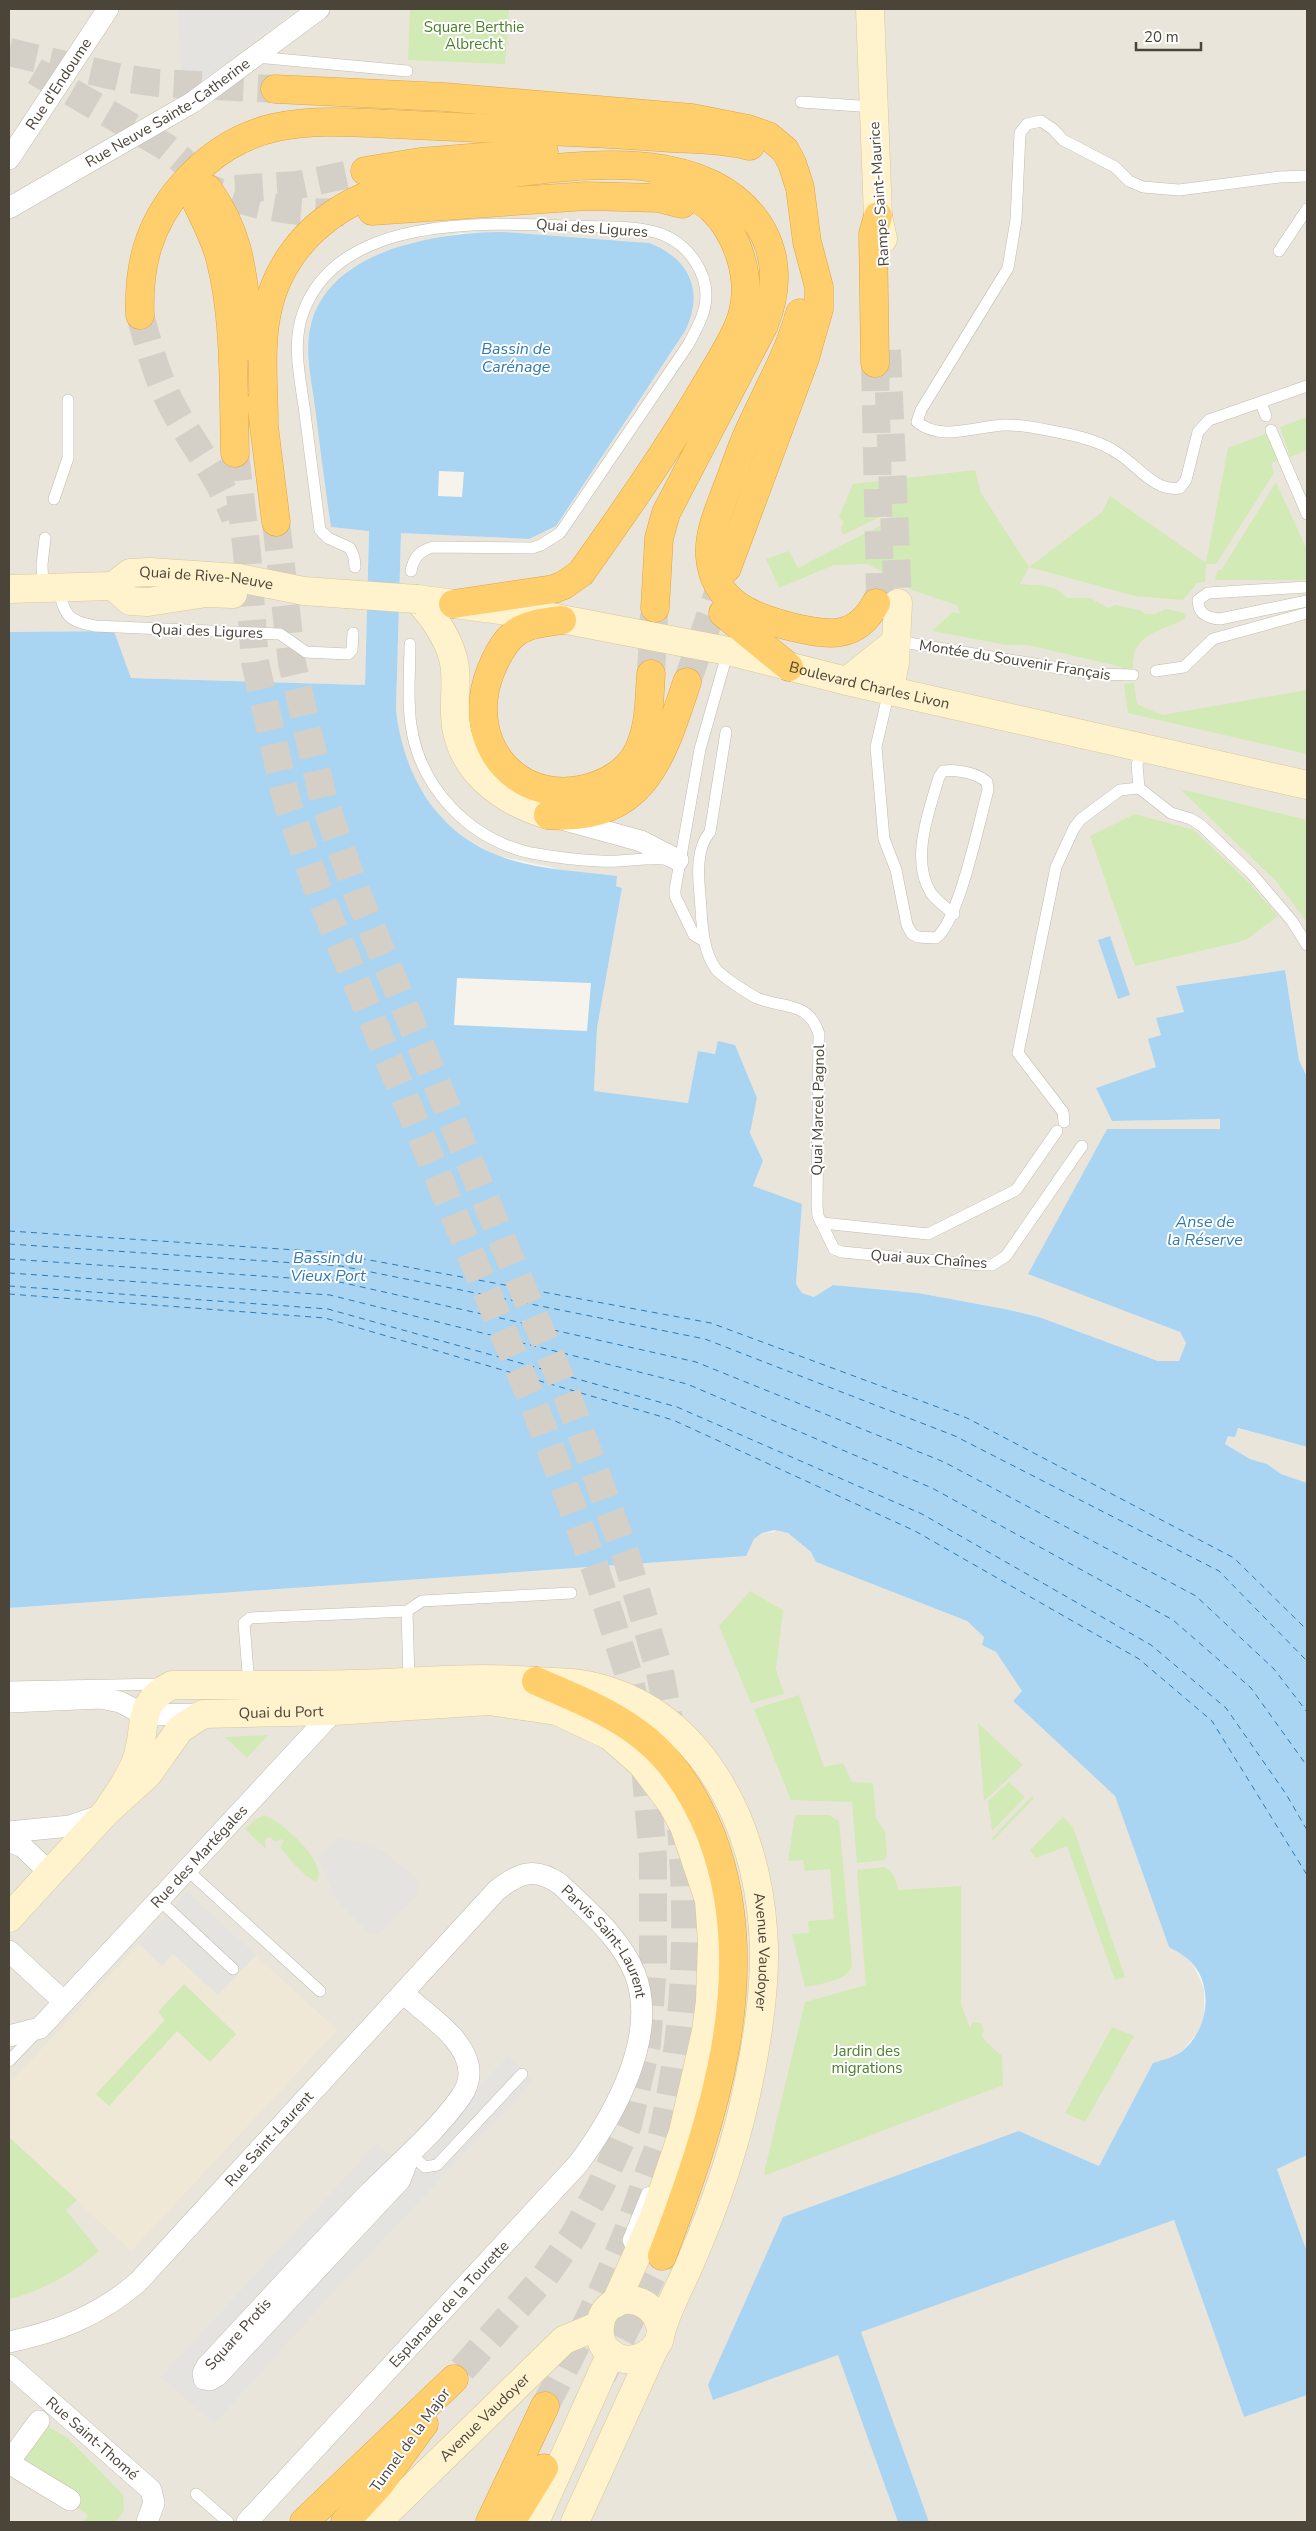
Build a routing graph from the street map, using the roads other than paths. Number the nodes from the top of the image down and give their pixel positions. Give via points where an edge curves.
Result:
1 (108, 9) edge
2 (319, 9) edge
3 (870, 9) edge
4 (256, 57) junction
5 (406, 71) dead end
6 (275, 89) tunnel mouth
7 (801, 102) dead end
8 (874, 110) junction
9 (9, 159) edge
10 (365, 171) tunnel mouth
11 (1307, 176) edge
12 (474, 181) junction
13 (800, 188) junction
14 (9, 208) edge
15 (1307, 210) edge
16 (372, 211) tunnel mouth
17 (751, 212) junction
18 (878, 216) joint
19 (734, 241) junction
20 (807, 242) junction
21 (1279, 251) dead end
22 (140, 315) tunnel mouth
23 (764, 325) junction
24 (881, 357) tunnel mouth
25 (1307, 386) edge
26 (68, 400) dead end
27 (1261, 403) junction
28 (694, 405) junction
29 (1266, 416) dead end
30 (264, 420) junction
31 (1272, 430) dead end
32 (746, 438) junction
33 (235, 453) tunnel mouth
34 (54, 499) dead end
35 (1307, 514) edge
36 (276, 522) tunnel mouth
37 (45, 538) dead end
38 (355, 567) dead end
39 (727, 568) tunnel mouth
40 (411, 571) dead end
41 (1307, 587) edge
42 (9, 589) edge
43 (50, 589) junction
44 (1307, 601) edge
45 (432, 603) junction
46 (887, 603) joint
47 (655, 608) tunnel mouth
48 (1307, 613) edge
49 (562, 620) junction
50 (353, 633) dead end
51 (897, 641) junction
52 (410, 644) dead end
53 (728, 652) junction
54 (789, 667) junction
55 (1156, 671) dead end
56 (651, 674) tunnel mouth
57 (1134, 674) dead end
58 (687, 682) tunnel mouth
59 (847, 682) junction
60 (889, 691) junction
61 (726, 732) dead end
62 (1142, 748) junction
63 (1307, 785) edge
64 (1139, 788) junction
65 (624, 798) junction
66 (548, 815) junction
67 (641, 841) junction
68 (678, 860) junction
69 (954, 914) junction
70 (704, 941) junction
71 (1307, 944) edge
72 (1082, 1146) dead end
73 (822, 1223) junction
74 (571, 1593) dead end
75 (407, 1611) junction
76 (536, 1681) junction
77 (409, 1682) junction
78 (172, 1685) junction
79 (249, 1685) junction
80 (9, 1687) edge
81 (9, 1702) edge
82 (334, 1711) junction
83 (203, 1714) junction
84 (145, 1715) junction
85 (106, 1813) junction
86 (9, 1832) edge
87 (9, 1841) edge
88 (186, 1869) junction
89 (49, 1872) junction
90 (497, 1890) joint
91 (158, 1899) junction
92 (9, 1918) edge
93 (9, 1951) edge
94 (233, 1969) dead end
95 (320, 1991) dead end
96 (404, 1994) junction
97 (63, 2001) junction
98 (40, 2028) junction
99 (9, 2036) edge
100 (9, 2062) edge
101 (629, 2071) joint
102 (522, 2074) dead end
103 (410, 2154) junction
104 (649, 2256) junction
105 (608, 2314) junction
106 (658, 2340) junction
107 (9, 2342) edge
108 (611, 2353) junction
109 (9, 2365) edge
110 (545, 2406) tunnel mouth
111 (39, 2421) dead end
112 (9, 2463) edge
113 (544, 2468) dead end
114 (196, 2494) dead end
115 (70, 2500) dead end
116 (585, 2510) edge
117 (146, 2522) edge
118 (228, 2522) edge
119 (247, 2522) edge
120 (304, 2522) edge
121 (345, 2522) edge
122 (377, 2522) edge
123 (490, 2522) edge
124 (511, 2522) edge
125 (535, 2522) edge

1 - 9 street, Rue d'Endoume
2 - 4 street, Rue Neuve Sainte-Catherine
3 - 8 street, Rampe Saint-Maurice
4 - 5 lane
4 - 14 street, Rue Neuve Sainte-Catherine via 193,102
6 - 13 highway via 650,113 728,124 768,136 778,143 792,163
7 - 8 lane
8 - 18 street, Rampe Saint-Maurice
10 - 17 highway via 420,162 541,152 654,156 689,163 712,172 730,184
11 - 27 lane via 1179,190 1143,187 1129,181 1115,167 1063,140 1041,121 1027,124 1020,133 1016,220 1008,268 921,410 917,422 927,431 1006,424 1094,440 1119,453 1155,483 1170,489 1180,488 1186,480 1198,432 1209,420
12 - 17 highway via 539,170 638,166 694,176 722,190
12 - 19 highway via 516,184 605,179 674,188 712,209
12 - 30 highway via 395,188 364,197 332,214 293,252 274,288 263,323
13 - 20 highway
13 - 22 highway via 776,160 762,150 737,143 328,120 274,126 239,140 212,157 173,195 146,246 139,291
15 - 21 lane
16 - 19 highway via 628,195 679,202 700,212
17 - 23 highway via 768,243 774,266 773,297
18 - 24 highway via 873,234
19 - 28 highway via 746,278 742,316
20 - 32 highway via 802,309 798,322
20 - 39 highway via 819,287 819,309 805,358
23 - 28 highway
23 - 47 highway via 666,513 659,538
25 - 27 lane
26 - 34 lane via 68,458
27 - 29 lane
28 - 45 highway via 593,556 573,579 547,590
30 - 33 highway via 240,258 231,227 202,195 227,296
30 - 36 highway
31 - 35 lane
32 - 46 highway via 711,536 711,563 721,591 738,608 763,620 827,634 842,633 855,627
32 - 54 highway via 719,484 703,521 698,545 699,573 713,604
37 - 43 lane via 42,565
38 - 40 lane, Quai des Ligures via 350,548 328,538 320,530 297,351 302,313 330,271 360,250 394,237 445,227 500,222 642,230 679,245 694,260 704,280 706,300 702,317 688,345 567,525 552,540 532,548 427,549 416,556
41 - 44 lane via 1208,593 1198,600 1198,607 1202,614 1220,620
42 - 43 street, Quai de Rive-Neuve
43 - 45 street, Quai de Rive-Neuve, bridge via 113,586 130,601 148,602 206,593 304,591
43 - 50 lane, Quai des Ligures via 68,617 78,623 96,626 280,634 306,652 345,654 352,650
45 - 49 street, Boulevard Charles Livon
45 - 66 street via 453,657 456,724 466,755 488,784 525,808
46 - 51 street
48 - 55 lane via 1213,639 1184,667
49 - 53 street, Boulevard Charles Livon
49 - 56 highway via 531,625 514,632 486,683 482,702 485,734 502,766 520,780 542,789 563,792 587,789 619,773 635,756 645,734
51 - 57 lane, Montée du Souvenir Français via 1094,674
51 - 59 street
51 - 60 street
52 - 68 lane via 411,725 418,752 429,779 458,814 489,837 532,853 600,862 647,858
53 - 54 street, Boulevard Charles Livon
53 - 68 lane, Quai Marcel Pagnol via 700,749
54 - 59 street, Boulevard Charles Livon
58 - 65 highway via 655,766 640,786
59 - 60 street, Boulevard Charles Livon
60 - 62 street, Boulevard Charles Livon
60 - 69 lane via 876,755 883,833 896,870 907,926 918,937 936,938 943,933
61 - 70 lane, Quai Marcel Pagnol via 710,832 703,840 698,875
62 - 63 street, Boulevard Charles Livon
62 - 64 lane via 1137,764
64 - 71 lane via 1171,813 1196,821 1207,831 1252,874
64 - 73 lane via 1120,790 1081,819 1056,867 1018,1053 1063,1112 1060,1127 1016,1190 928,1234
65 - 66 highway via 584,816
65 - 67 street via 620,816 624,826
66 - 67 street
67 - 68 street
68 - 70 lane, Quai Marcel Pagnol via 675,896 694,935
69 - 69 lane via 988,790 987,782 981,777 951,769 943,771 939,777 923,833 922,852 929,889
70 - 73 lane, Quai Marcel Pagnol via 716,969 757,998 807,1013 816,1026 819,1034 817,1206
72 - 73 lane, Quai aux Chaînes via 1012,1248 1002,1260 992,1265 842,1252 832,1246
74 - 75 lane via 422,1600
75 - 77 lane
75 - 79 lane via 247,1619 244,1623
76 - 77 street, Quai du Port via 514,1678
76 - 104 highway via 606,1712 656,1748 681,1778 703,1815 720,1862 733,1954 728,2031 706,2132
76 - 106 street, Avenue Vaudoyer via 578,1683 619,1695 663,1721 701,1753 727,1793 746,1843 759,1893 764,1929 763,1973 744,2102 730,2161 711,2214
77 - 79 street, Quai du Port
78 - 79 street, Quai du Port
78 - 80 lane, Quai du Port via 100,1683
78 - 84 street via 153,1696
81 - 84 street, Quai du Port via 101,1698 120,1702
82 - 83 street, Quai du Port
82 - 88 street, Rue des Martégales
82 - 104 street, Quai du Port via 489,1701 557,1711 610,1736 642,1764 662,1789 684,1826 709,1900 712,1971 706,2030 683,2132 664,2190
83 - 84 street, Quai du Port
83 - 85 street via 180,1729 148,1774
84 - 85 street via 137,1759
85 - 86 street via 70,1826
85 - 89 street
87 - 89 street via 22,1847
88 - 91 street, Rue des Martégales
88 - 95 lane
89 - 92 street
90 - 96 street, Rue Saint-Laurent
90 - 101 street, Parvis Saint-Laurent via 523,1874 549,1877 560,1884 616,1942 635,1973 641,1997 639,2036
91 - 94 lane
91 - 97 street, Rue des Martégales
93 - 97 street
96 - 103 street, Square Protis via 455,2039 465,2053 469,2073 462,2096
96 - 107 street, Rue Saint-Laurent via 138,2282 79,2321
97 - 98 street, Rue des Martégales
98 - 99 street
98 - 100 lane
101 - 119 street, Esplanade de la Tourette via 607,2120 578,2164
102 - 103 lane via 437,2165 425,2167
103 - 103 street, Square Protis via 400,2180 217,2376 204,2379 206,2366
104 - 105 street
105 - 106 street, Avenue Vaudoyer via 624,2300 642,2302 656,2314
105 - 108 street via 600,2336
105 - 122 street, Avenue Vaudoyer via 564,2340
106 - 108 street via 647,2355 629,2360
106 - 116 street
108 - 125 street
109 - 117 street, Rue Saint-Thomé via 150,2490 154,2509
110 - 123 highway
111 - 112 street
112 - 115 street
113 - 124 highway
114 - 118 lane
120 - 121 highway, Tunnel de la Major via 454,2379 399,2460

